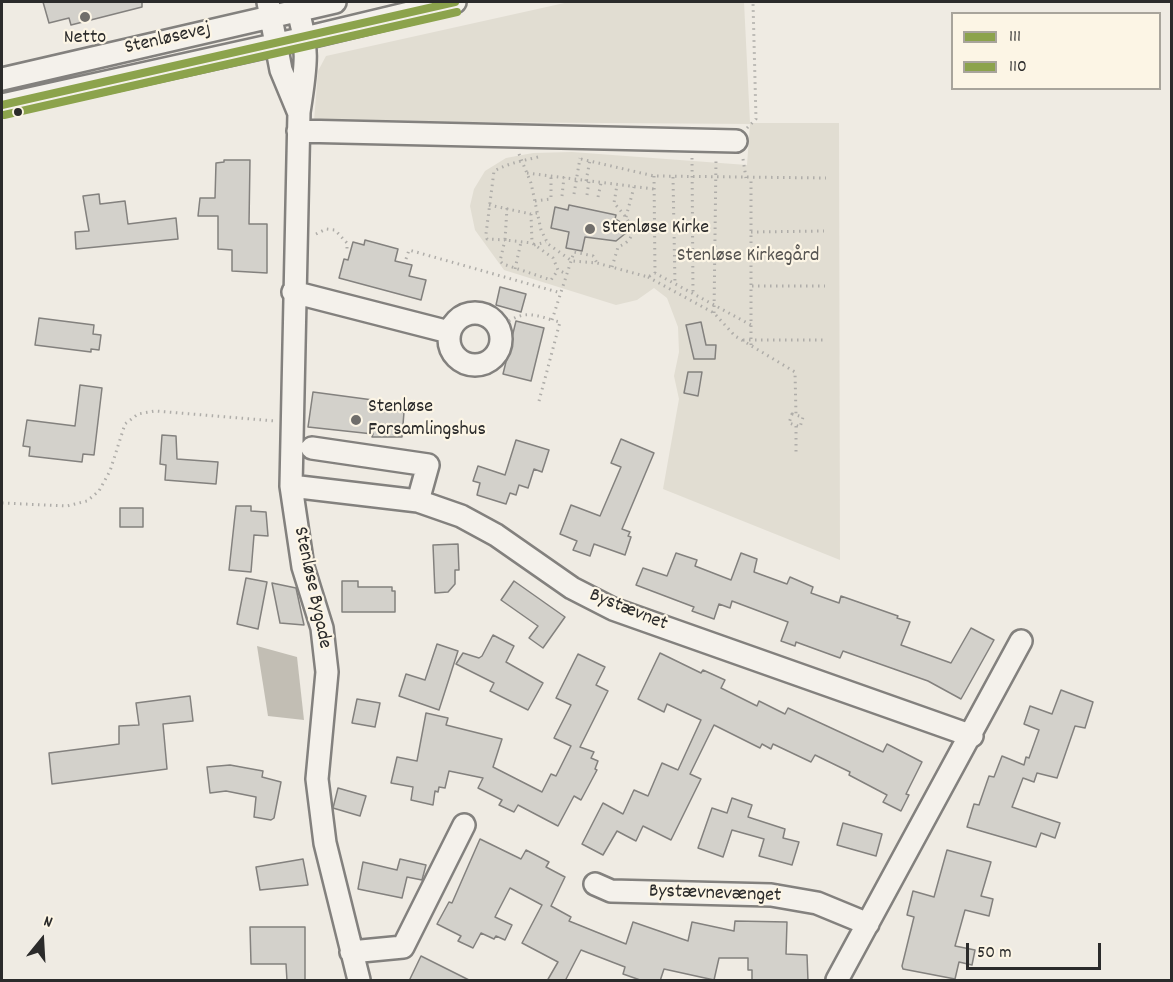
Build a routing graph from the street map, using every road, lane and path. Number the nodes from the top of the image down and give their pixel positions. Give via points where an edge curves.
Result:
1 (335, 2) edge
2 (455, 2) edge
3 (753, 2) edge
4 (297, 6) edge
5 (270, 9) edge
6 (305, 38) junction
7 (276, 44) junction
8 (2, 79) edge
9 (2, 105) edge
10 (298, 121) junction
11 (736, 141) joint
12 (520, 155) dead end
13 (544, 156) dead end
14 (590, 160) junction
15 (523, 162) junction
16 (527, 173) junction
17 (551, 176) junction
18 (654, 176) junction
19 (564, 177) junction
20 (673, 177) junction
21 (693, 177) junction
22 (716, 178) junction
23 (752, 178) junction
24 (826, 178) dead end
25 (577, 179) junction
26 (588, 181) junction
27 (602, 183) junction
28 (617, 185) junction
29 (634, 187) junction
30 (654, 189) junction
31 (574, 195) dead end
32 (587, 195) dead end
33 (562, 196) dead end
34 (598, 197) dead end
35 (535, 201) junction
36 (489, 205) junction
37 (507, 208) junction
38 (537, 213) junction
39 (531, 214) junction
40 (626, 217) junction
41 (824, 231) dead end
42 (751, 232) junction
43 (505, 240) junction
44 (521, 242) junction
45 (546, 242) junction
46 (533, 244) junction
47 (295, 253) junction
48 (347, 253) dead end
49 (406, 259) dead end
50 (572, 261) junction
51 (597, 262) junction
52 (612, 267) junction
53 (516, 268) junction
54 (558, 270) junction
55 (655, 273) junction
56 (567, 274) junction
57 (648, 276) junction
58 (675, 284) junction
59 (751, 286) junction
60 (825, 286) dead end
61 (293, 292) junction
62 (561, 293) junction
63 (693, 294) junction
64 (715, 305) junction
65 (714, 314) junction
66 (552, 320) junction
67 (751, 325) junction
68 (499, 328) junction
69 (449, 332) junction
70 (741, 339) junction
71 (751, 340) junction
72 (825, 340) dead end
73 (751, 345) junction
74 (538, 401) dead end
75 (796, 415) junction
76 (292, 422) junction
77 (796, 425) junction
78 (312, 448) dead end
79 (796, 454) dead end
80 (291, 486) junction
81 (418, 501) junction
82 (2, 503) edge
83 (1021, 641) dead end
84 (972, 736) junction
85 (464, 825) dead end
86 (595, 884) dead end
87 (868, 924) junction
88 (351, 952) junction
89 (359, 981) edge
90 (837, 981) edge

1 - 4 street, Stenløsevej
2 - 6 street, Stenløsevej
3 - 11 path via 756,119
4 - 5 street, Stenløsevej
4 - 6 street, Stenløse Bygade
5 - 7 street, Stenløse Bygade
5 - 8 street, Stenløsevej
6 - 7 street, Stenløsevej
6 - 10 street, Stenløse Bygade via 307,63
7 - 9 street, Stenløsevej
7 - 10 street, Stenløse Bygade
10 - 11 street
10 - 47 street, Stenløse Bygade
12 - 15 path
13 - 15 path
14 - 18 path
14 - 25 path via 579,158
14 - 26 path
15 - 16 path
15 - 36 path via 509,162 494,171
16 - 17 path
16 - 35 path
17 - 19 path
17 - 35 path via 551,199
18 - 20 path
18 - 30 path
19 - 25 path
19 - 33 path
20 - 21 path
20 - 58 path
21 - 22 path
21 - 63 path
22 - 23 path
22 - 64 path
23 - 24 path
23 - 42 path
25 - 26 path
25 - 31 path
26 - 27 path
26 - 32 path
27 - 28 path
27 - 34 path
28 - 29 path
28 - 40 path via 614,203
29 - 30 path
29 - 40 path
30 - 55 path
35 - 38 path
36 - 37 path
36 - 43 path via 487,239
37 - 39 path
37 - 43 path
38 - 39 path
38 - 45 path
39 - 46 path
40 - 52 path via 631,223 631,234 618,247
41 - 42 path
42 - 59 path
43 - 44 path
43 - 53 path via 500,261
44 - 46 path
44 - 53 path
45 - 46 path
45 - 50 path
46 - 54 path via 553,258
47 - 48 path via 326,229 343,235
47 - 61 street, Stenløse Bygade
49 - 62 path via 409,250
50 - 51 path
50 - 51 path via 574,252 593,256
50 - 56 path
51 - 52 path
52 - 57 path
53 - 54 path via 551,280
54 - 56 path
55 - 57 path
55 - 58 path
56 - 62 path
57 - 65 path
58 - 63 path
59 - 60 path
59 - 67 path
61 - 69 street
61 - 76 street, Stenløse Bygade
62 - 66 path
63 - 64 path
64 - 65 path
64 - 67 path
65 - 70 path
66 - 68 path via 533,314 515,316
66 - 74 path via 560,322
67 - 71 path
68 - 69 street via 493,319 473,312 462,315
68 - 69 street via 500,348 487,363 477,366 458,360 452,352
70 - 71 path
70 - 73 path
71 - 72 path
71 - 73 path
73 - 75 path via 795,372
75 - 77 path via 792,414 789,423
75 - 77 path via 803,417 800,427
76 - 80 street, Stenløse Bygade
76 - 82 path via 155,411 138,414 125,424 110,471 99,491 87,501 33,507
77 - 79 path
78 - 81 street via 428,465
80 - 81 street, Bystævnet
80 - 88 street, Stenløse Bygade via 303,567 322,628 327,672 317,779 324,843
81 - 84 street, Bystævnet via 461,516 496,535 572,588 613,609
83 - 84 street
84 - 87 street
85 - 88 street via 403,947
86 - 87 street, Bystævnevænget via 611,891 771,895 817,903
87 - 90 street
88 - 89 street, Stenløse Bygade

